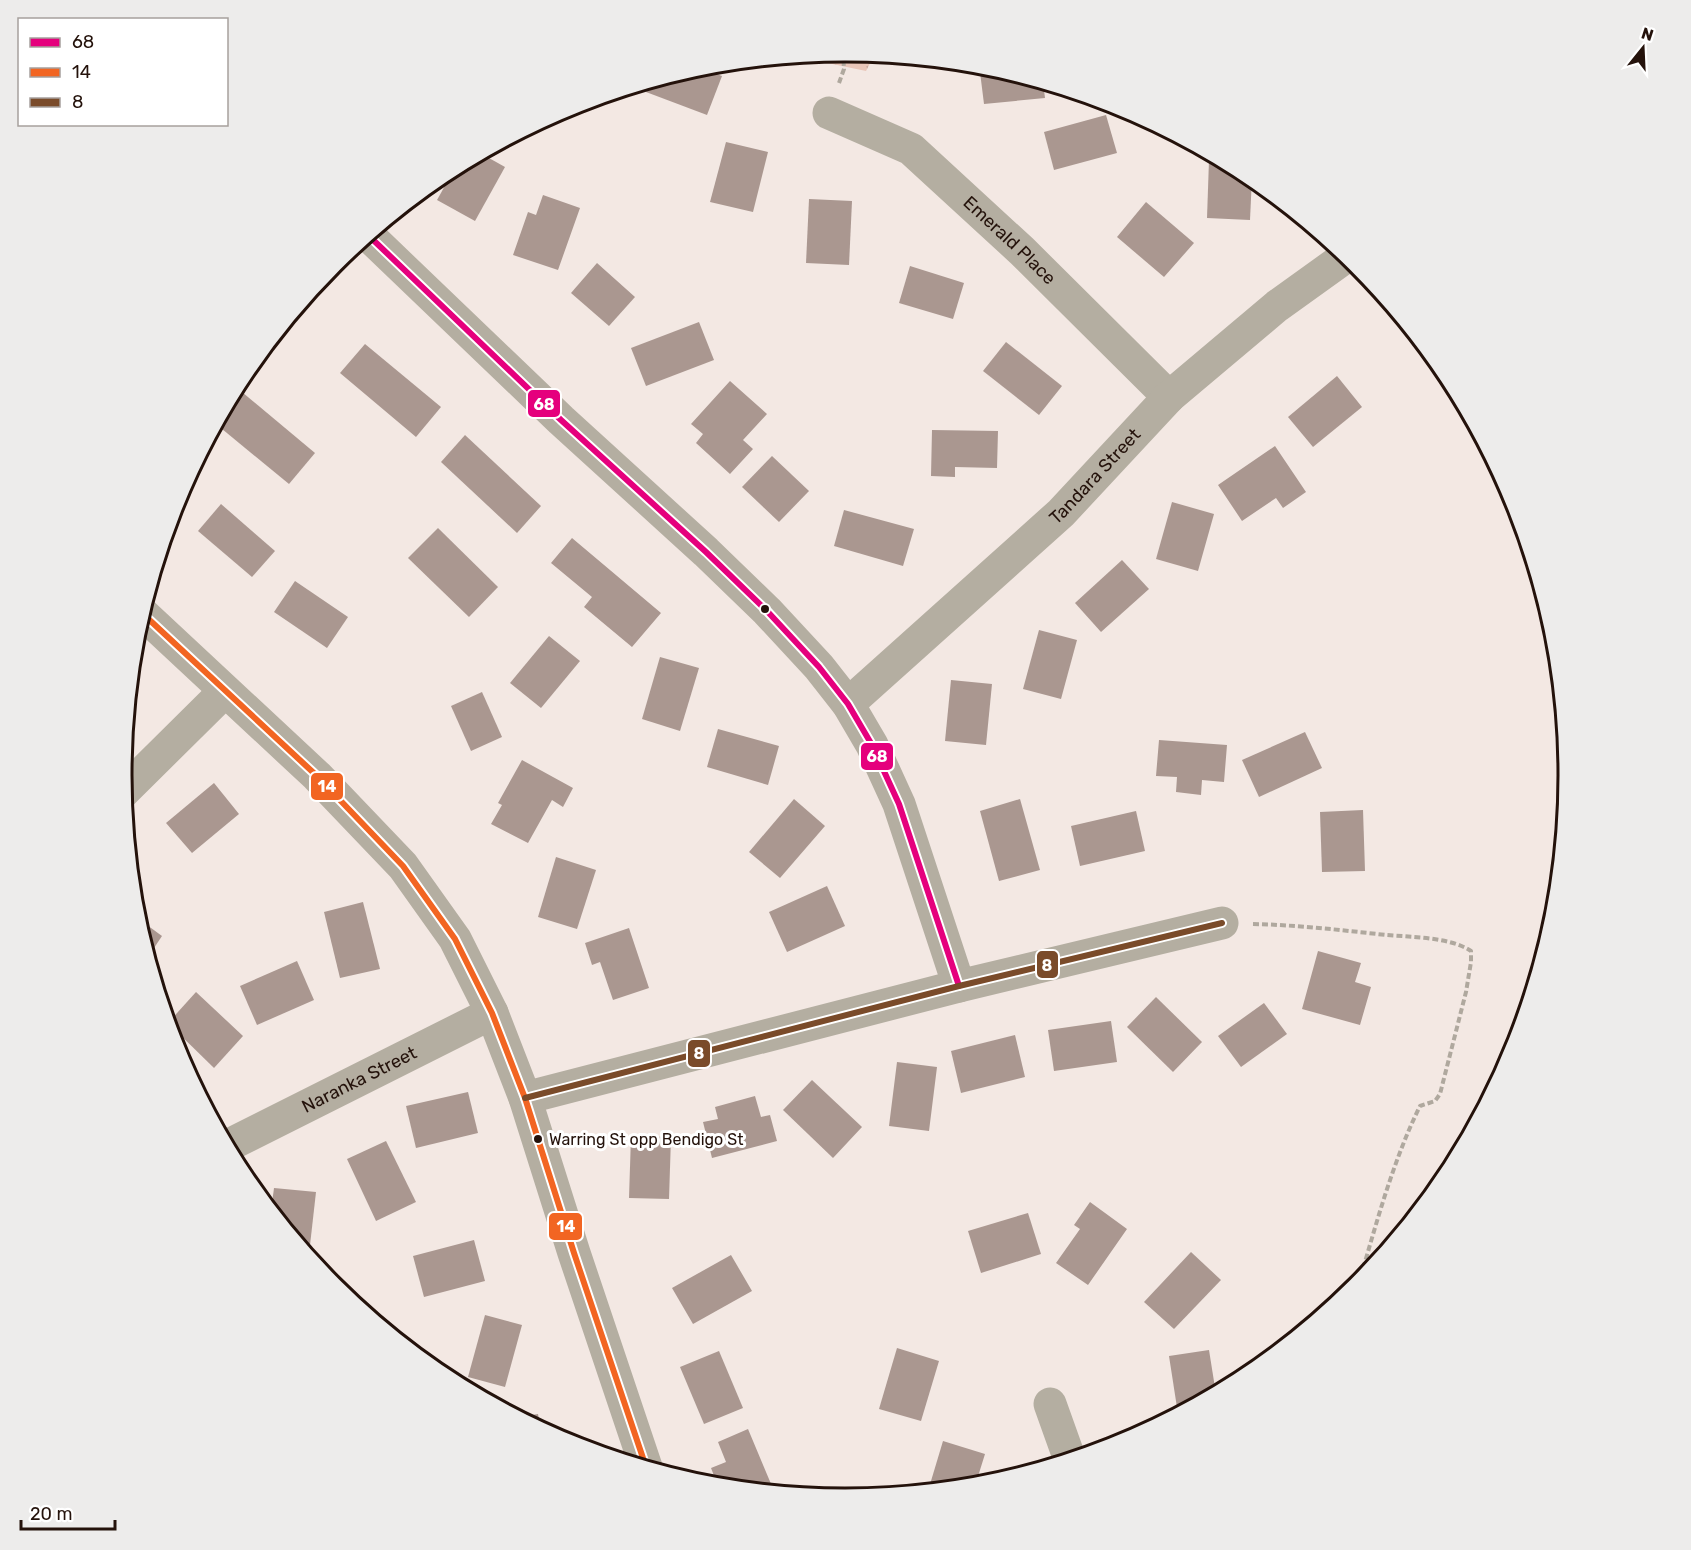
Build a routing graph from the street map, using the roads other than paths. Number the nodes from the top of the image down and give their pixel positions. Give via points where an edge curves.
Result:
1 (829, 113) dead end
2 (374, 240) edge
3 (1340, 261) edge
4 (1169, 397) junction
5 (149, 620) edge
6 (225, 691) junction
7 (848, 704) junction
8 (132, 783) edge
9 (1222, 923) road end
10 (959, 986) junction
11 (492, 1013) junction
12 (525, 1098) junction
13 (234, 1142) edge
14 (1050, 1404) dead end
15 (1068, 1453) edge
16 (643, 1459) edge

1 - 4 street, Emerald Place via 911,149 1022,251
2 - 7 street via 768,611
3 - 4 street, Tandara Street via 1277,306
4 - 7 street, Tandara Street via 1061,513
5 - 6 street
6 - 8 street
6 - 11 street via 404,866 455,939
7 - 10 street via 899,804
9 - 10 street
10 - 12 street
11 - 12 street
11 - 13 street, Naranka Street
12 - 16 street
14 - 15 street

